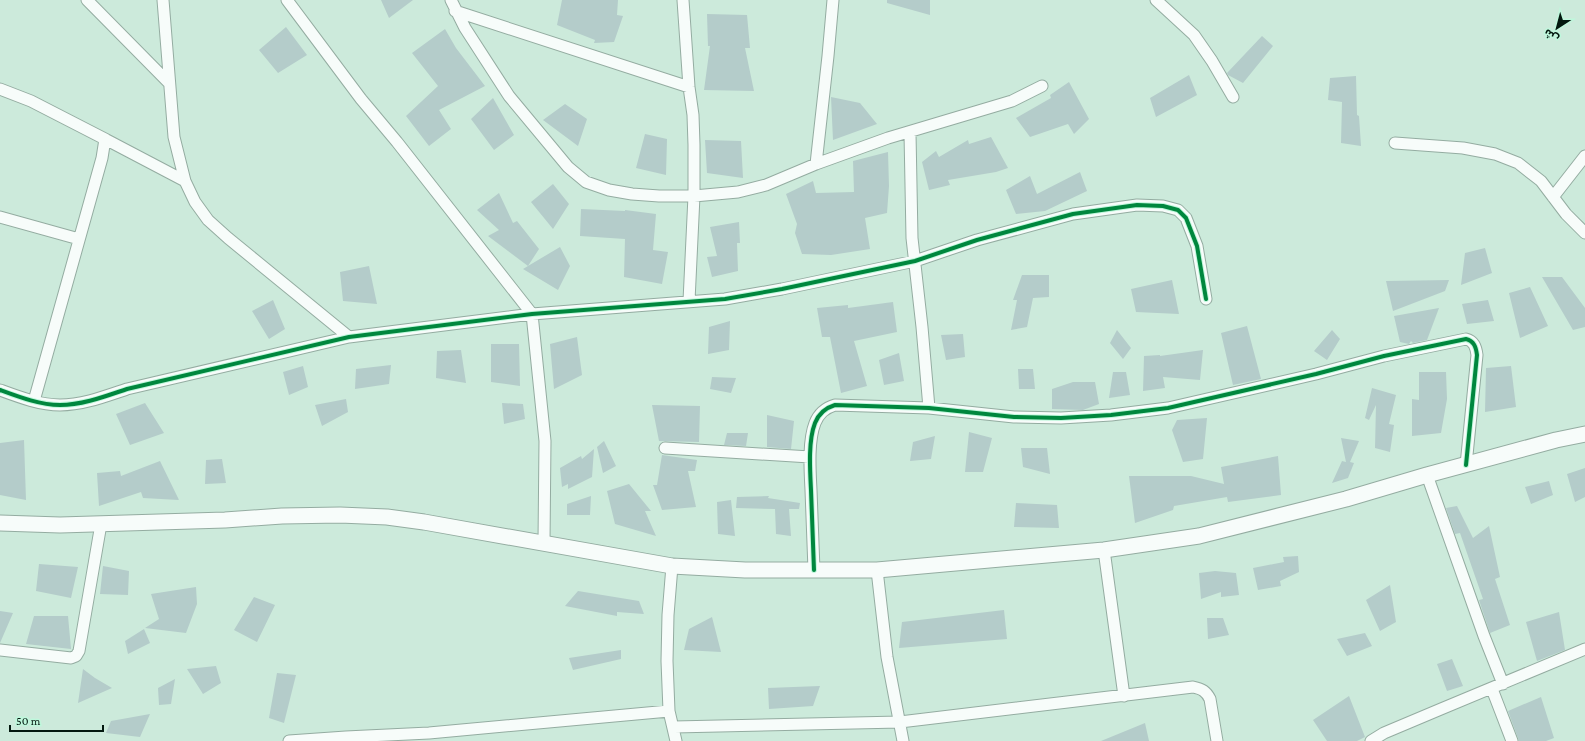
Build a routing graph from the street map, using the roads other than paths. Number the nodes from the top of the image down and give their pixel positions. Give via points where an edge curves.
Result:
1 (87, 0) edge
2 (163, 0) edge
3 (287, 0) edge
4 (683, 0) edge
5 (833, 0) edge
6 (1156, 0) edge
7 (453, 5) edge
8 (168, 82) junction
9 (1042, 86) dead end
10 (689, 87) junction
11 (0, 89) edge
12 (1233, 97) dead end
13 (910, 133) junction
14 (105, 140) junction
15 (1395, 143) dead end
16 (1585, 156) edge
17 (816, 164) junction
18 (185, 181) junction
19 (694, 196) junction
20 (1553, 197) junction
21 (0, 217) edge
22 (1585, 233) edge
23 (79, 240) junction
24 (915, 261) junction
25 (1206, 299) dead end
26 (689, 301) junction
27 (532, 314) junction
28 (349, 337) junction
29 (0, 390) edge
30 (34, 402) junction
31 (929, 408) junction
32 (1585, 434) edge
33 (665, 448) dead end
34 (810, 457) junction
35 (1466, 465) junction
36 (1427, 475) junction
37 (0, 523) edge
38 (101, 524) junction
39 (544, 542) junction
40 (1104, 550) junction
41 (672, 566) junction
42 (814, 570) junction
43 (877, 570) junction
44 (1585, 649) edge
45 (0, 650) edge
46 (1503, 684) junction
47 (1492, 689) junction
48 (1124, 696) junction
49 (669, 711) junction
50 (900, 722) junction
51 (674, 727) junction
52 (289, 741) edge
53 (676, 741) edge
54 (903, 741) edge
55 (1217, 741) edge
56 (1371, 741) edge
57 (1512, 741) edge

1 - 8 street
2 - 8 street
3 - 27 street via 361,99
4 - 10 street
5 - 17 street
6 - 12 street via 1194,35
7 - 10 street
7 - 19 street via 509,96 568,167 586,182 632,194
8 - 18 street via 174,137
9 - 13 street via 1012,101
10 - 19 street via 693,115
11 - 14 street via 32,101
13 - 17 street via 888,138
13 - 24 street via 912,238
14 - 18 street
14 - 23 street
15 - 20 street via 1463,148 1494,154 1518,163 1541,181
16 - 20 street
17 - 19 street via 766,185 738,192
18 - 28 street via 194,202 208,220
19 - 26 street
20 - 22 street
21 - 23 street
23 - 30 street
24 - 25 street via 977,240 1073,214 1137,205 1163,206 1178,210 1186,218 1197,246
24 - 26 street via 782,289
24 - 31 street
26 - 27 street
27 - 28 street
27 - 39 street via 545,441
28 - 30 street via 127,389 92,400 60,405
29 - 30 street
31 - 34 street via 843,405 828,407 822,411 814,425
31 - 35 street via 1014,417 1111,416 1168,408 1466,339 1471,340 1476,347 1477,355
32 - 35 main road
33 - 34 street
34 - 42 street
35 - 36 main road
36 - 40 main road via 1346,499 1199,536
36 - 46 street
37 - 38 main road
38 - 39 main road via 340,514 424,522
38 - 45 street via 76,656 71,658
39 - 41 main road
40 - 43 main road
40 - 48 street
41 - 42 main road
41 - 49 street via 667,661
42 - 43 main road
43 - 50 street via 887,657
44 - 46 street
46 - 47 street
47 - 56 street via 1409,722
47 - 57 street
48 - 50 street
48 - 55 street via 1202,688 1210,699
49 - 51 street
49 - 52 street via 429,733
50 - 51 street
50 - 54 street
51 - 53 street

